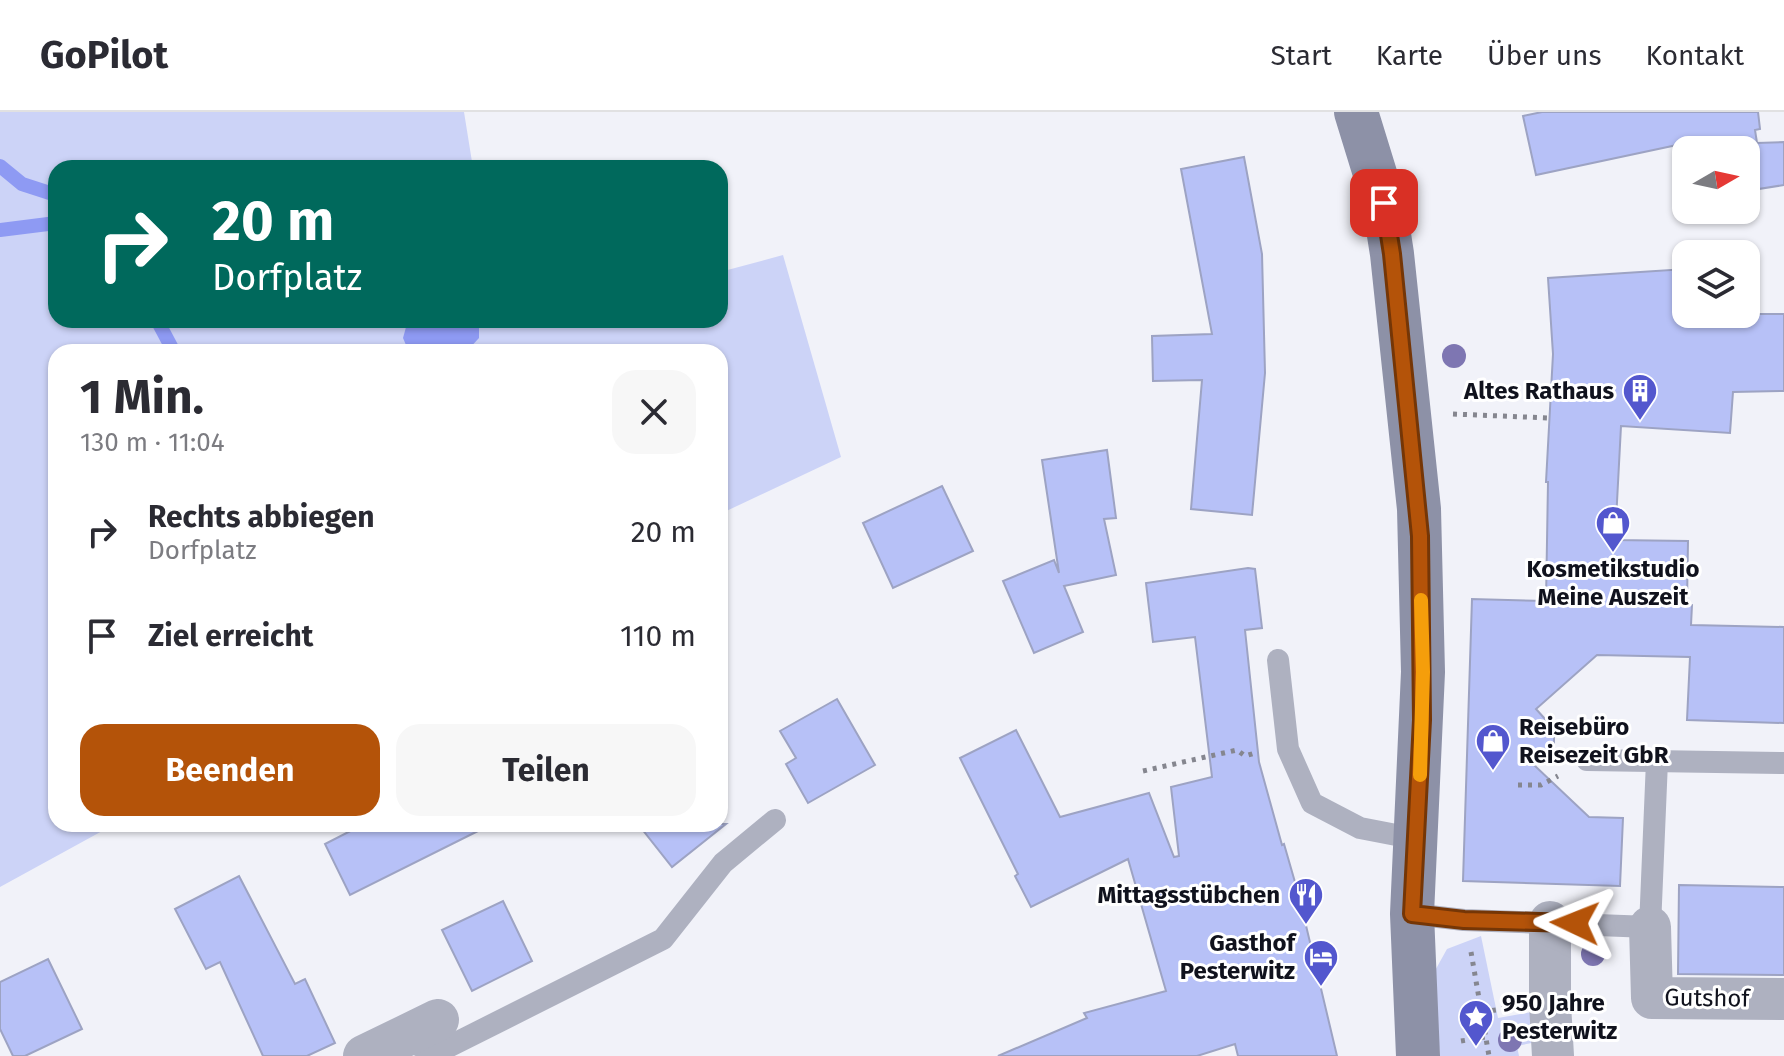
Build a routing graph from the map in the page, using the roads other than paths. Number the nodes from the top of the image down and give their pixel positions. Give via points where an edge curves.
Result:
1 (1356, 112) edge
2 (1278, 660) dead end
3 (1587, 760) road end
4 (1657, 761) junction
5 (1784, 763) edge
6 (775, 820) dead end
7 (1417, 839) junction
8 (1412, 914) junction
9 (1550, 922) junction
10 (1650, 927) junction
11 (1784, 999) edge
12 (420, 1029) joint
13 (364, 1056) edge
14 (1418, 1056) edge
15 (1553, 1056) edge

1 - 7 street via 1384,203 1419,509 1423,672
2 - 7 lane via 1288,749 1312,803 1360,828
3 - 4 lane
4 - 5 lane
4 - 10 lane, Gutshof
6 - 12 lane via 723,863 663,939 436,1053
7 - 8 street
8 - 9 lane
8 - 14 street
9 - 10 lane
9 - 15 street
10 - 11 street, Gutshof via 1652,998
12 - 13 street

